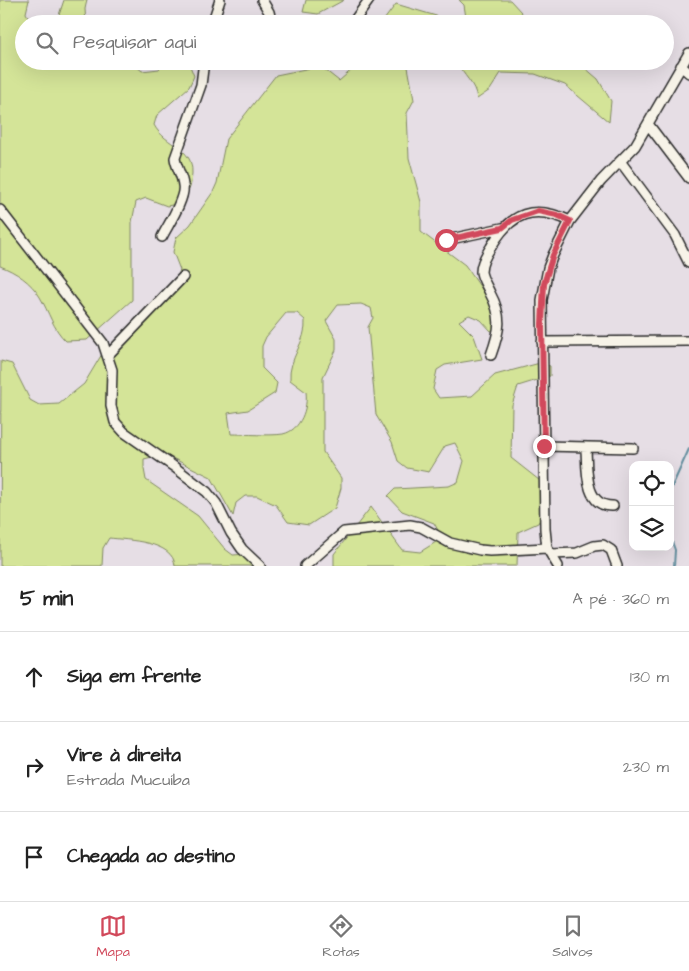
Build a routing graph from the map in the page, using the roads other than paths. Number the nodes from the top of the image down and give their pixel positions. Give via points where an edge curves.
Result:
1 (220, 0) edge
2 (262, 0) edge
3 (369, 0) edge
4 (215, 15) edge
5 (270, 15) edge
6 (358, 15) edge
7 (689, 52) edge
8 (681, 66) junction
9 (203, 70) edge
10 (689, 73) edge
11 (648, 124) junction
12 (620, 161) junction
13 (689, 178) edge
14 (0, 210) edge
15 (570, 221) junction
16 (502, 228) junction
17 (162, 237) dead end
18 (446, 240) dead end
19 (689, 263) edge
20 (183, 277) dead end
21 (689, 341) edge
22 (542, 342) junction
23 (108, 355) junction
24 (491, 355) dead end
25 (544, 446) junction
26 (586, 447) junction
27 (633, 448) dead end
28 (613, 506) dead end
29 (549, 551) junction
30 (260, 566) edge
31 (305, 566) edge
32 (558, 566) edge
33 (617, 566) edge

1 - 4 street
2 - 5 street
3 - 6 street
7 - 8 street
8 - 10 street
8 - 11 street
9 - 17 street via 201,85 175,158 184,185 183,195
11 - 12 street via 635,146
11 - 13 street
12 - 15 street
12 - 19 street via 675,235
14 - 23 street via 103,343
15 - 16 street via 538,211 512,220
15 - 22 street via 546,276 542,300
16 - 18 street
16 - 24 street via 482,267 482,275 499,313 499,329
20 - 23 street
21 - 22 street
22 - 25 street
23 - 30 street via 112,370 111,406 116,422 124,432 207,492 230,533
25 - 26 street
25 - 29 street
26 - 27 street
26 - 28 street via 588,477 594,497 599,504
29 - 31 street via 480,550 450,543 421,527 410,525 344,532
29 - 32 street
29 - 33 street via 577,554 603,545 611,550

